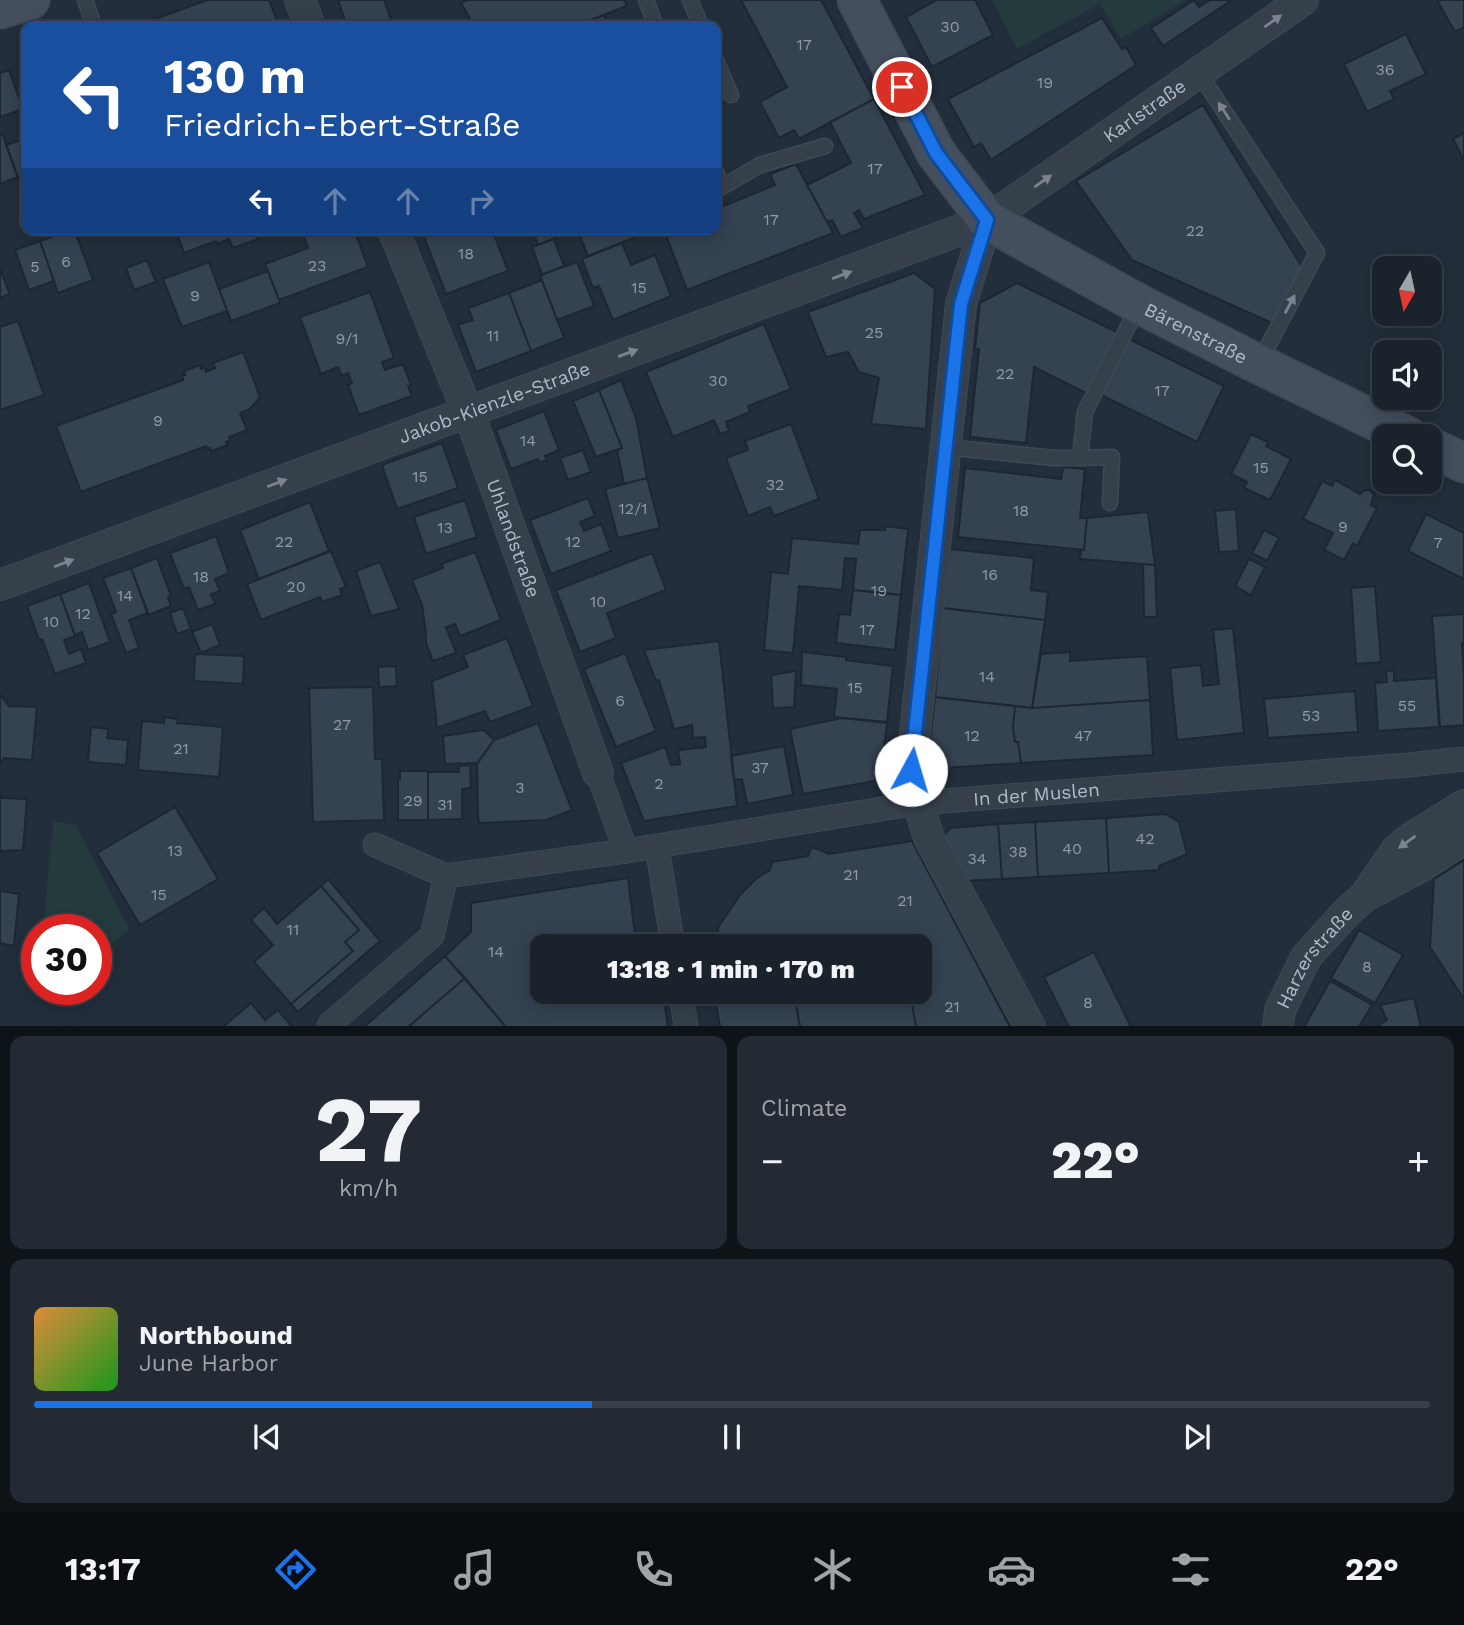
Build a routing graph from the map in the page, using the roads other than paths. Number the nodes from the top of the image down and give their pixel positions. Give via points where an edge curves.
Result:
1 (30, 0) edge
2 (85, 0) edge
3 (300, 0) edge
4 (646, 0) edge
5 (690, 0) edge
6 (857, 0) edge
7 (1303, 0) edge
8 (0, 9) edge
9 (92, 21) edge
10 (308, 21) edge
11 (654, 21) edge
12 (699, 21) edge
13 (721, 72) edge
14 (1199, 73) junction
15 (731, 95) dead end
16 (825, 146) dead end
17 (721, 184) edge
18 (987, 220) junction
19 (395, 235) edge
20 (1139, 304) junction
21 (1258, 364) junction
22 (468, 411) junction
23 (1382, 424) edge
24 (946, 447) junction
25 (1442, 453) edge
26 (1080, 458) junction
27 (1464, 463) edge
28 (1110, 503) dead end
29 (0, 585) edge
30 (1464, 759) edge
31 (598, 773) joint
32 (918, 803) junction
33 (1464, 805) edge
34 (1464, 839) edge
35 (375, 845) dead end
36 (657, 846) junction
37 (626, 851) junction
38 (446, 876) junction
39 (1365, 896) junction
40 (671, 934) edge
41 (683, 1004) edge
42 (329, 1026) edge
43 (686, 1026) edge
44 (1029, 1026) edge
45 (1278, 1026) edge

1 - 8 main road
2 - 9 lane
3 - 10 street
4 - 11 lane
5 - 12 lane
6 - 18 main road via 936,153
14 -> 7 street, Karlstraße
13 - 15 lane
18 -> 14 street, Karlstraße
21 -> 14 lane via 1317,253
16 - 17 lane via 760,165
18 - 20 main road, Bärenstraße
22 -> 18 street, Jakob-Kienzle-Straße
18 - 24 street via 961,304
19 - 22 street, Uhlandstraße
20 - 21 main road, Bärenstraße
20 - 26 lane via 1085,412
21 - 23 main road, Bärenstraße
29 -> 22 street, Jakob-Kienzle-Straße
22 - 31 street, Uhlandstraße
24 - 26 lane
24 - 32 street via 911,770
25 - 27 main road
26 - 28 lane via 1112,457
30 - 32 street, In der Muslen
31 - 37 street, Uhlandstraße
32 - 36 street, In der Muslen
32 - 44 street via 929,838
33 -> 39 street, Harzerstraße via 1396,849
34 - 39 street, Harzerstraße
35 - 38 street
36 - 37 street, In der Muslen
36 - 40 street
37 - 38 street, In der Muslen
38 - 42 street via 432,936
39 - 45 street, Harzerstraße via 1306,957 1280,1010
41 - 43 street

